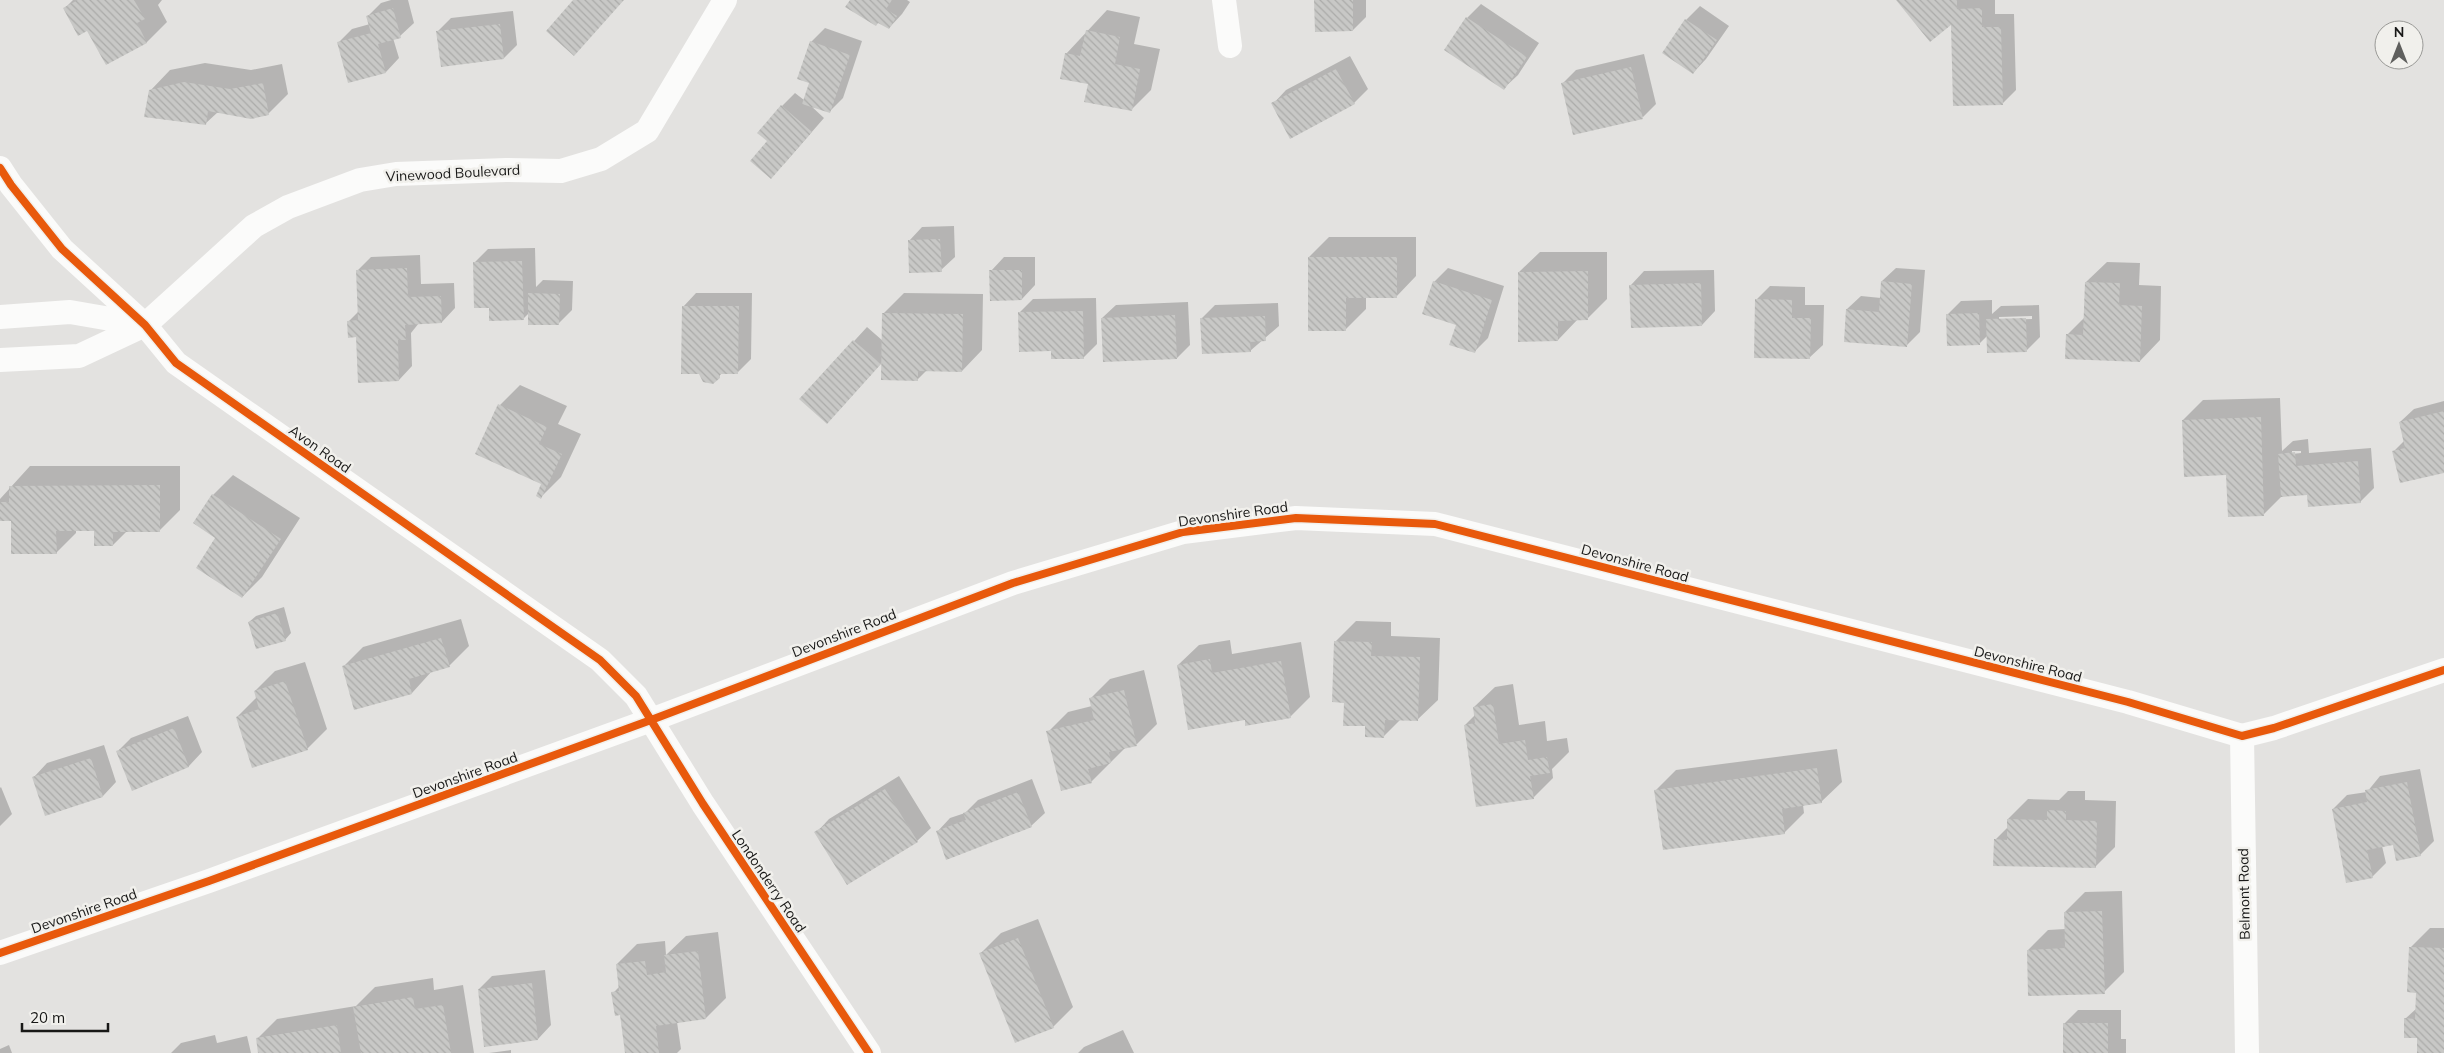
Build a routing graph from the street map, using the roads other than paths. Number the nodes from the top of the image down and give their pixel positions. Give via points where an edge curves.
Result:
1 (726, 0) edge
2 (1224, 0) edge
3 (1230, 46) dead end
4 (0, 168) edge
5 (0, 317) edge
6 (145, 325) junction
7 (0, 360) edge
8 (2444, 670) edge
9 (651, 720) junction
10 (2242, 736) junction
11 (0, 953) edge
12 (869, 1053) edge
13 (2247, 1053) edge

1 - 6 street, Vinewood Boulevard via 647,130 601,159 561,170 424,173 360,180 288,207 254,226
2 - 3 street
4 - 6 street, Avon Road via 62,249
5 - 6 street via 70,312
6 - 7 street, Vinewood Boulevard via 80,356
6 - 9 street, Avon Road via 176,363 600,660 636,696
8 - 10 street
9 - 10 street, Devonshire Road via 1013,582 1183,532 1296,518 1435,524 2128,702
9 - 11 street, Devonshire Road via 209,881
9 - 12 street, Londonderry Road via 708,813
10 - 13 street, Belmont Road

